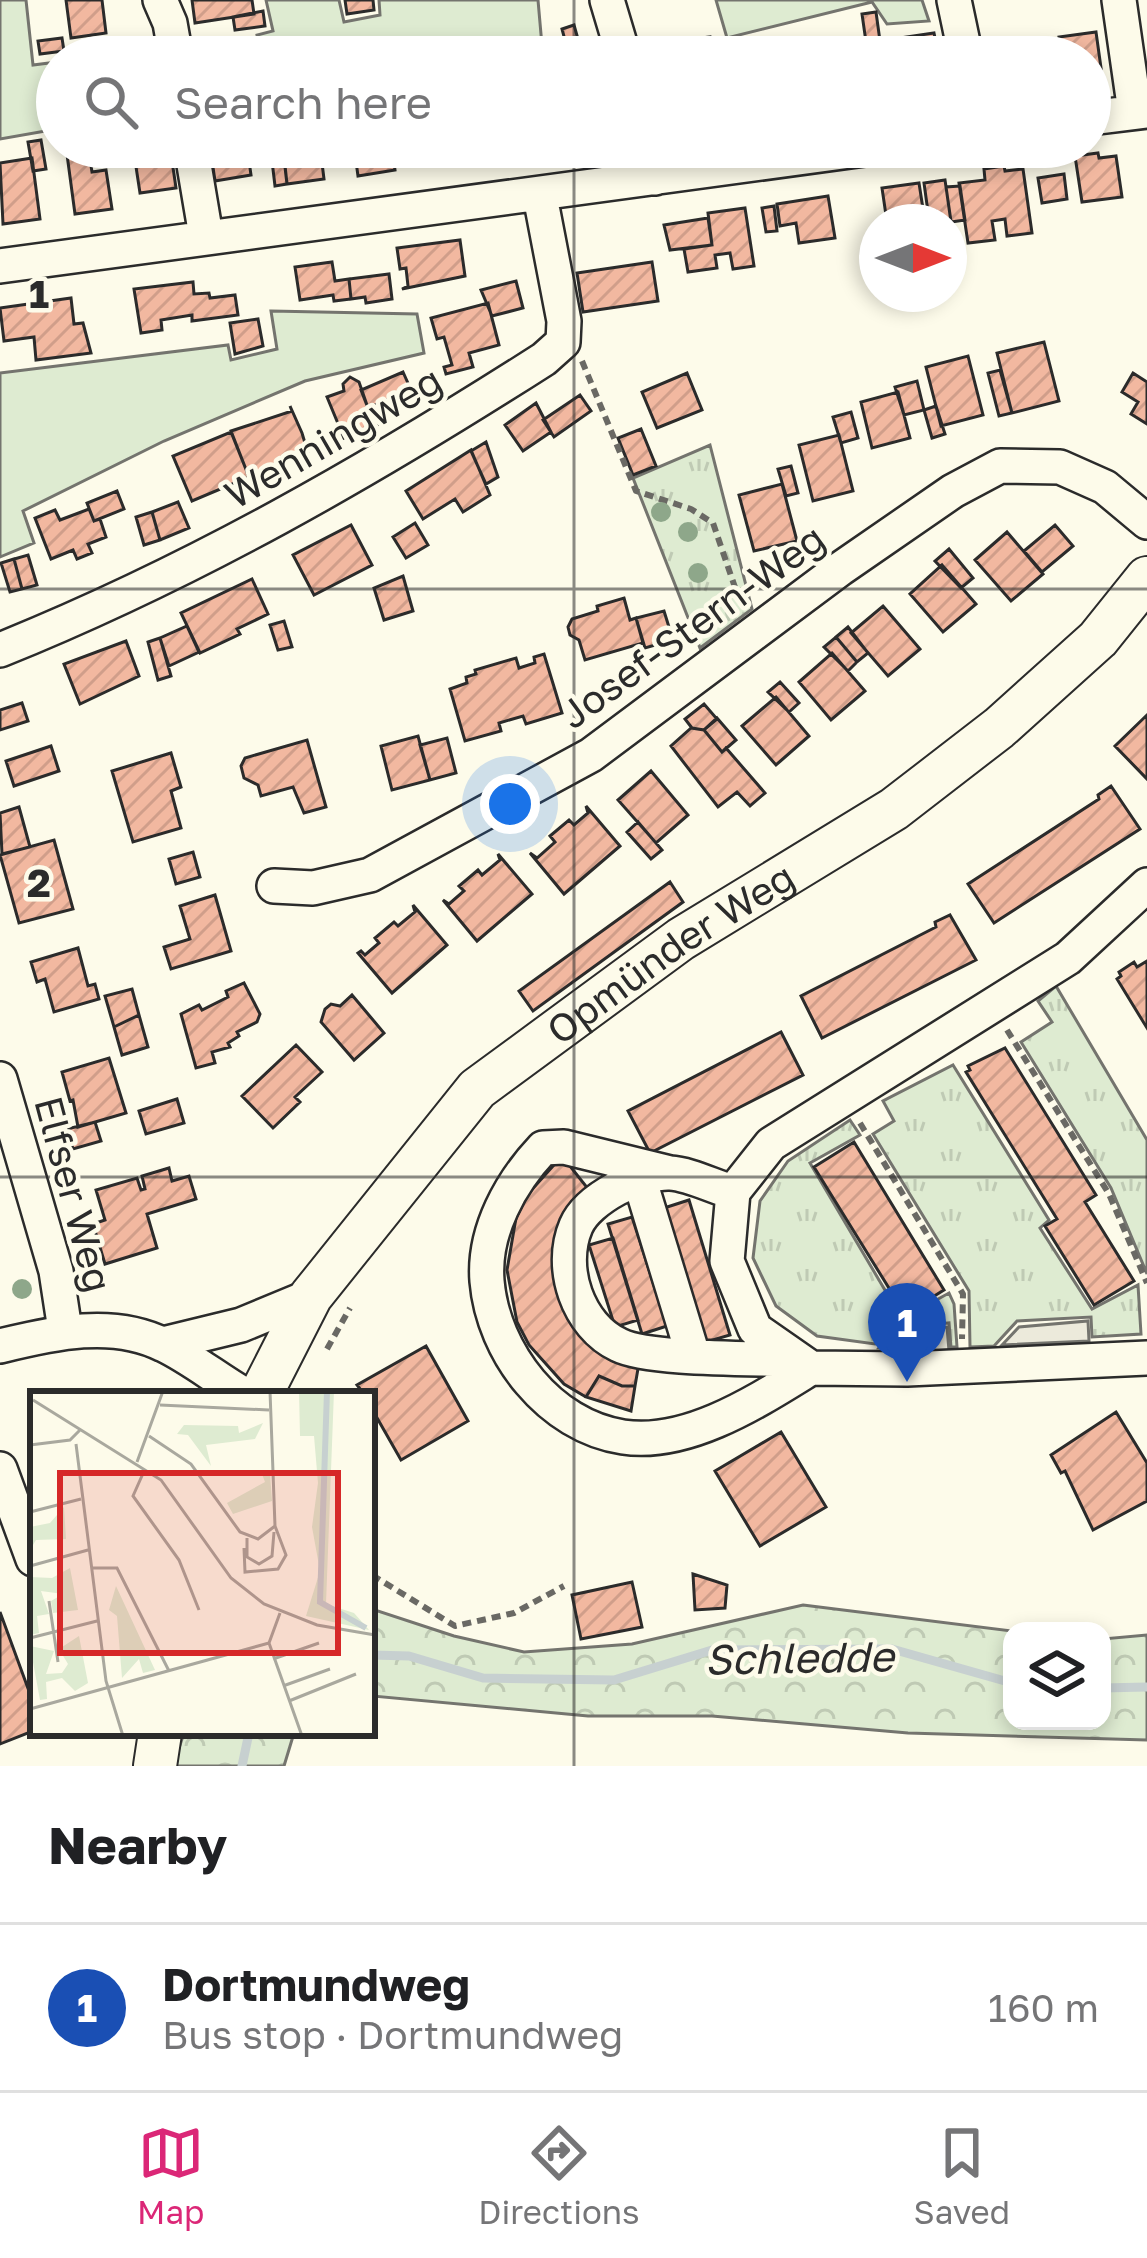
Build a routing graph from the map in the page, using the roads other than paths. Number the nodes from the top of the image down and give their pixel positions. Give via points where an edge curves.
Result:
1 (160, 0) edge
2 (608, 0) edge
3 (954, 0) edge
4 (1119, 0) edge
5 (172, 36) edge
6 (618, 36) edge
7 (962, 36) edge
8 (1141, 111) edge
9 (1111, 115) edge
10 (195, 168) edge
11 (632, 168) edge
12 (540, 196) junction
13 (206, 236) junction
14 (0, 266) edge
15 (1147, 522) edge
16 (1147, 578) edge
17 (0, 650) edge
18 (1147, 885) edge
19 (274, 886) dead end
20 (0, 1079) edge
21 (655, 1177) junction
22 (733, 1192) junction
23 (311, 1296) junction
24 (65, 1330) junction
25 (163, 1344) junction
26 (0, 1346) edge
27 (693, 1354) junction
28 (1147, 1358) edge
29 (803, 1364) junction
30 (238, 1391) edge
31 (263, 1391) edge
32 (0, 1469) edge
33 (30, 1551) edge
34 (159, 1736) edge
35 (154, 1766) edge

1 - 5 street
2 - 6 street
3 - 7 street
4 - 8 street
8 - 9 street
10 - 13 street
11 - 12 street
12 - 13 street
12 - 17 street, Wenningweg via 565,321 562,342 544,359 257,532
13 - 14 street
15 - 19 street, Josef-Stern-Weg via 1105,487 1060,467 1000,466 952,491 591,755 370,875 313,888
16 - 23 main road, Opmünder Weg via 1098,639 894,809 681,939 476,1089
18 - 22 street via 1068,958 771,1144
20 - 24 street, Elfser Weg via 56,1271
21 - 22 street
21 - 27 street
21 - 27 street via 610,1190 577,1223 569,1267 584,1318 619,1346
21 - 29 street via 563,1147 544,1148 518,1175 494,1226 487,1279 502,1340 532,1386 575,1422 626,1438 686,1431 740,1412
22 - 29 street via 727,1261 755,1329
23 - 25 street via 242,1325
23 - 31 main road, Opmünder Weg
24 - 25 street via 130,1333
24 - 26 street
25 - 30 street
27 - 29 street
28 - 29 street
32 - 33 street
34 - 35 main road

